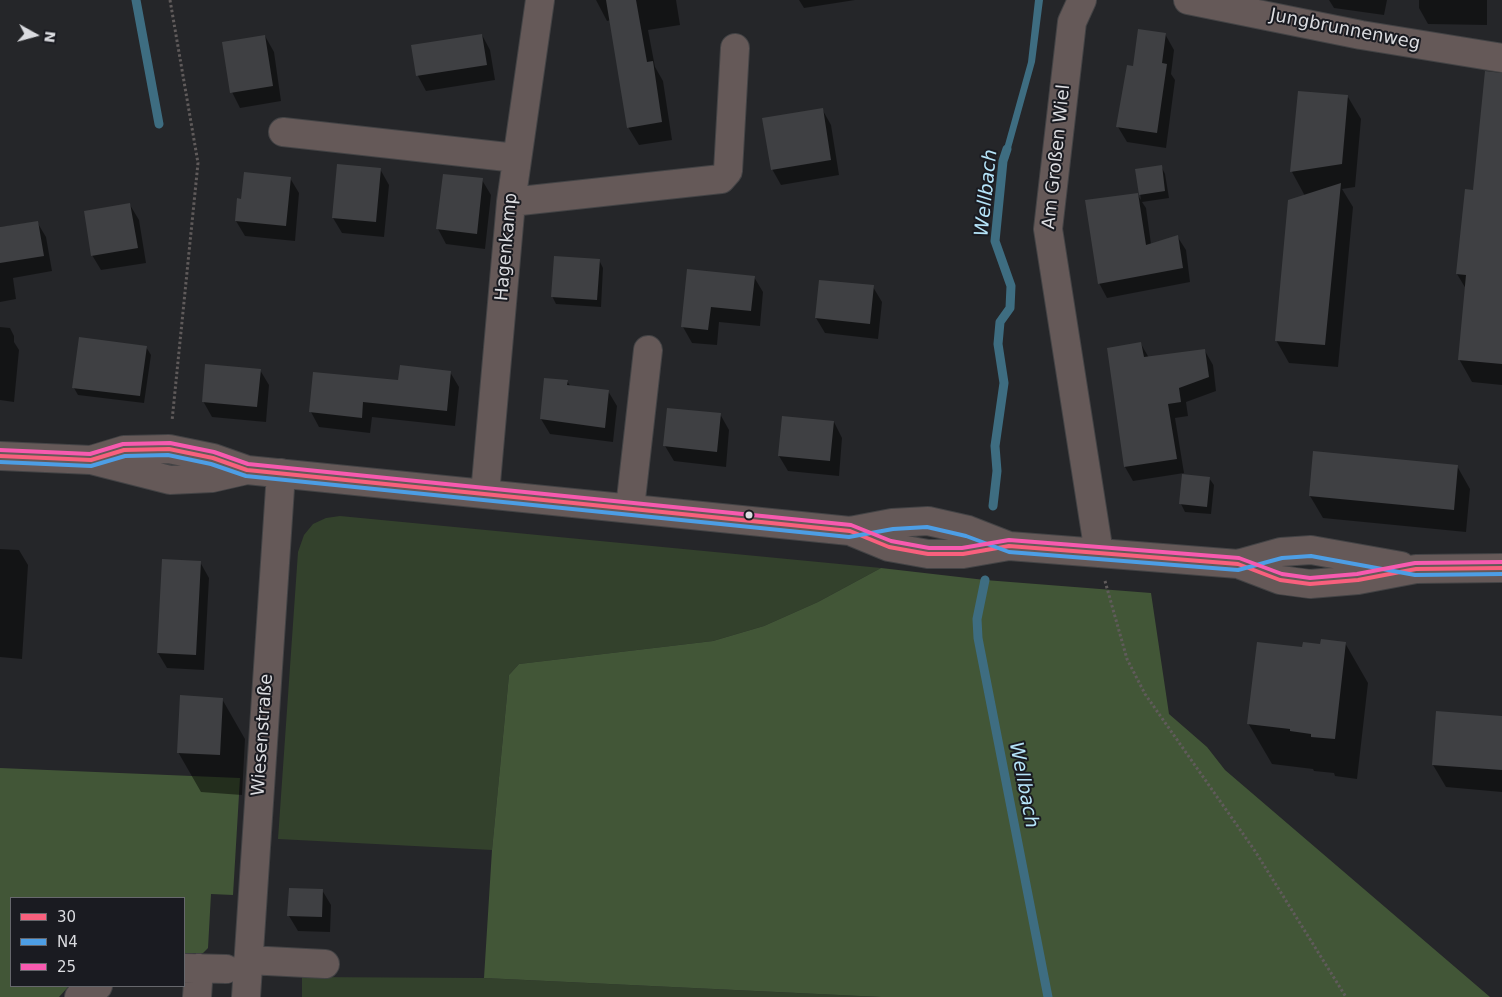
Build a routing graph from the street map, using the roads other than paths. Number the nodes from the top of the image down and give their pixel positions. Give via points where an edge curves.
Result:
1 (540, 0) edge
2 (1082, 0) edge
3 (1188, 0) edge
4 (735, 48) dead end
5 (1502, 58) edge
6 (283, 132) dead end
7 (516, 158) junction
8 (511, 202) junction
9 (648, 350) dead end
10 (0, 456) edge
11 (91, 460) junction
12 (247, 470) junction
13 (281, 473) junction
14 (485, 494) junction
15 (630, 508) junction
16 (1099, 553) junction
17 (1502, 568) edge
18 (237, 964) junction
19 (325, 964) dead end
20 (191, 968) edge
21 (96, 987) edge
22 (79, 997) edge
23 (197, 997) edge
24 (246, 997) edge

1 - 7 street, Hagenkamp
2 - 16 street, Am Großen Wiel via 1072,22 1048,229
3 - 5 street, Jungbrunnenweg via 1361,35
4 - 8 street via 728,171 721,179
6 - 7 street
7 - 8 street, Hagenkamp
8 - 14 street, Hagenkamp
9 - 15 street
10 - 11 street
11 - 12 street via 170,480 212,478
11 - 12 street via 124,450 169,449 213,458
12 - 13 street
13 - 14 street
13 - 18 street, Wiesenstraße
14 - 15 street
15 - 16 street via 850,531 889,547 928,554 962,554 1009,546
16 - 17 street via 1238,564 1280,580 1310,584 1358,580 1416,569
18 - 19 street
18 - 20 street
18 - 24 street, Wiesenstraße
20 - 23 street
21 - 22 street

